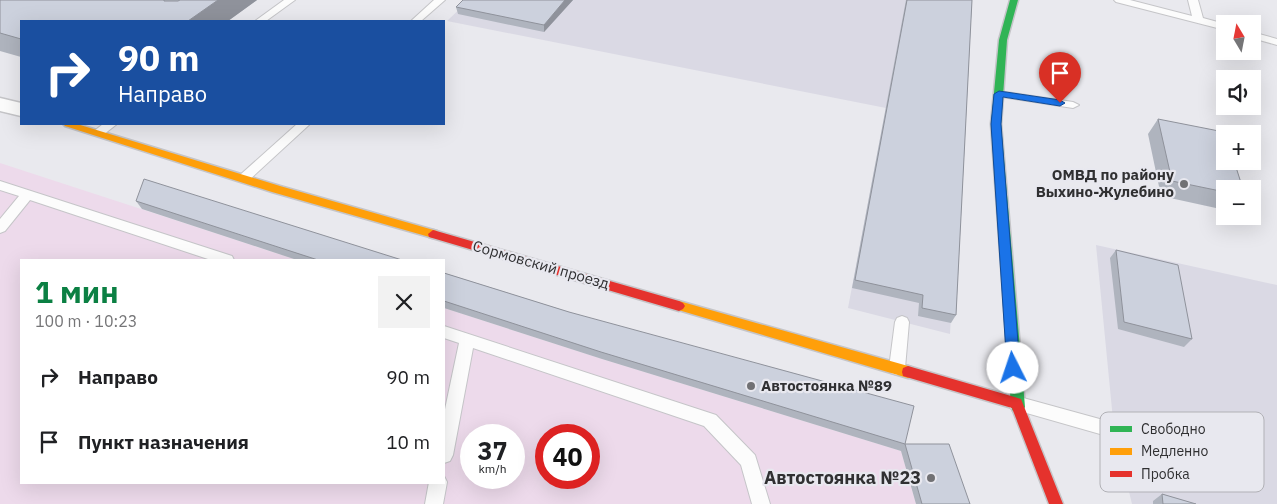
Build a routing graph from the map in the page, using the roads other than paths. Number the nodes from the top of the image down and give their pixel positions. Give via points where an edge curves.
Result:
1 (290, 0) edge
2 (440, 0) edge
3 (1014, 0) edge
4 (1119, 0) edge
5 (1193, 0) edge
6 (1198, 19) junction
7 (261, 20) edge
8 (417, 20) edge
9 (1216, 24) edge
10 (1261, 38) edge
11 (1277, 42) edge
12 (999, 94) junction
13 (0, 104) edge
14 (1073, 105) dead end
15 (20, 110) edge
16 (72, 125) edge
17 (109, 125) edge
18 (303, 125) edge
19 (98, 132) junction
20 (244, 178) junction
21 (0, 185) edge
22 (28, 194) junction
23 (0, 228) edge
24 (224, 259) edge
25 (902, 322) dead end
26 (445, 332) edge
27 (467, 339) junction
28 (897, 368) junction
29 (1016, 403) junction
30 (1100, 427) edge
31 (445, 450) edge
32 (438, 484) edge
33 (434, 504) edge
34 (761, 504) edge
35 (1056, 504) edge

1 - 7 lane
2 - 8 lane
3 - 12 street via 1004,40
4 - 6 lane
5 - 6 lane
6 - 9 lane
10 - 11 lane
12 - 14 lane
12 - 29 street via 996,124
13 - 15 street
16 - 19 street, Сормовский проезд
17 - 19 lane
18 - 20 lane
19 - 20 street, Сормовский проезд
20 - 28 street, Сормовский проезд
21 - 22 lane
22 - 23 lane
22 - 24 lane
25 - 28 lane
26 - 27 lane
27 - 31 lane
27 - 34 lane via 710,420 749,461
28 - 29 street, Сормовский проезд
29 - 30 lane
29 - 35 street
32 - 33 lane

